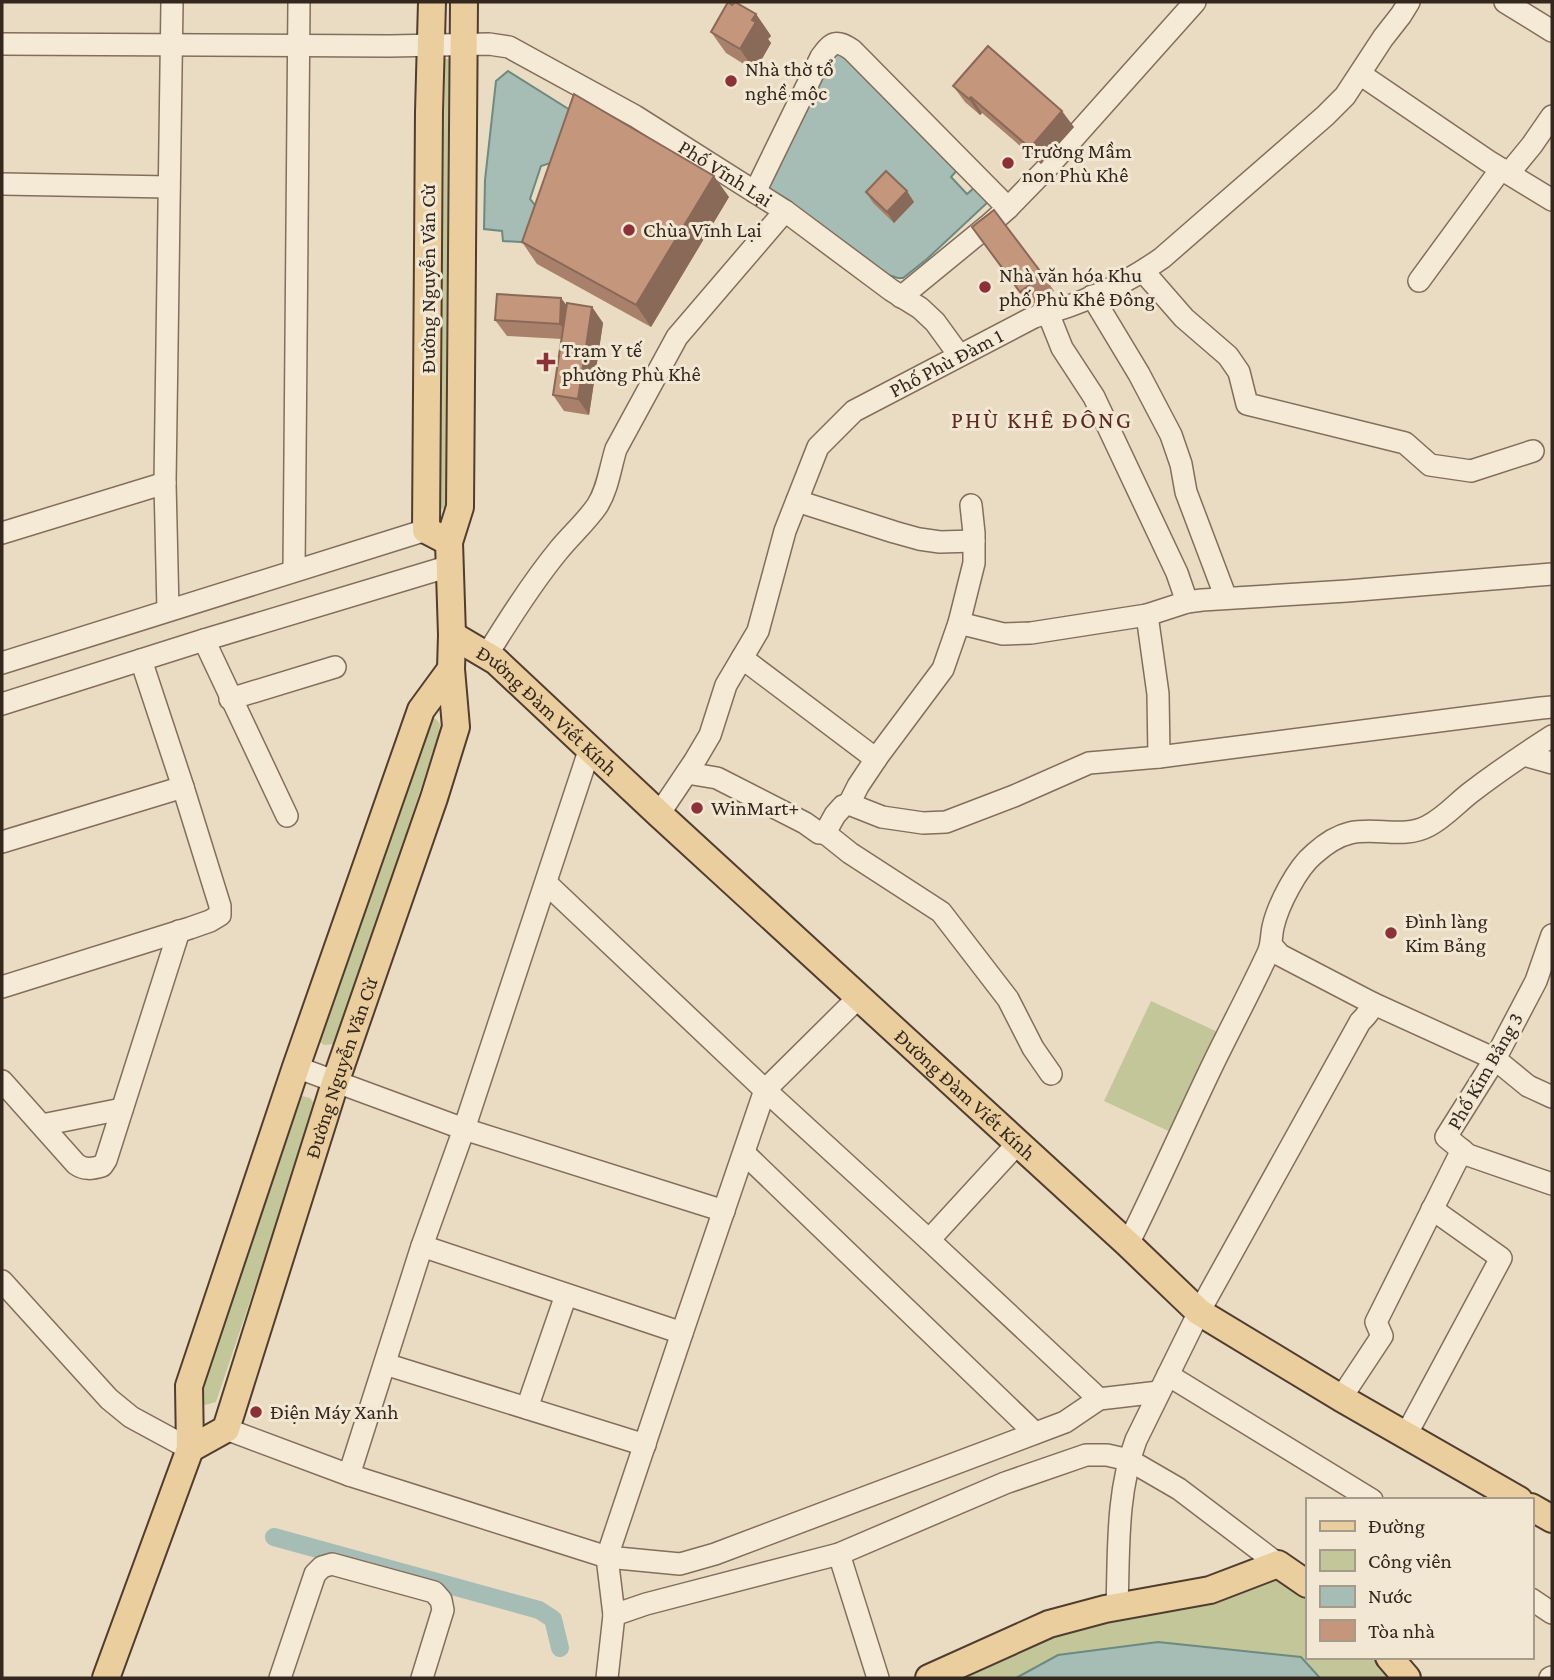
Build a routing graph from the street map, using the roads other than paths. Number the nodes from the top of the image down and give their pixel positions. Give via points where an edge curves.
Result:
1 (172, 2) edge
2 (299, 2) edge
3 (432, 2) edge
4 (464, 2) edge
5 (1195, 2) edge
6 (1409, 2) edge
7 (1504, 2) edge
8 (1552, 31) edge
9 (2, 44) edge
10 (463, 44) junction
11 (171, 45) junction
12 (298, 46) junction
13 (432, 46) junction
14 (1360, 74) junction
15 (1552, 116) edge
16 (1505, 171) junction
17 (2, 184) edge
18 (169, 187) junction
19 (755, 192) junction
20 (1552, 200) edge
21 (1008, 208) junction
22 (785, 211) junction
23 (1143, 271) junction
24 (1419, 281) dead end
25 (1092, 296) junction
26 (901, 297) junction
27 (1048, 313) junction
28 (959, 355) junction
29 (1533, 451) dead end
30 (165, 482) junction
31 (797, 501) junction
32 (971, 505) dead end
33 (2, 533) edge
34 (974, 541) junction
35 (442, 546) junction
36 (294, 570) junction
37 (1552, 574) edge
38 (1226, 598) junction
39 (1187, 602) junction
40 (168, 610) junction
41 (1147, 615) junction
42 (959, 623) junction
43 (452, 635) junction
44 (204, 640) junction
45 (487, 655) junction
46 (742, 658) junction
47 (141, 660) junction
48 (2, 663) edge
49 (335, 667) dead end
50 (451, 669) junction
51 (230, 699) junction
52 (2, 704) edge
53 (1552, 708) edge
54 (1552, 736) edge
55 (590, 748) junction
56 (1524, 755) junction
57 (1159, 757) junction
58 (876, 759) junction
59 (1552, 763) edge
60 (687, 773) junction
61 (183, 787) junction
62 (849, 804) junction
63 (659, 814) junction
64 (287, 816) dead end
65 (825, 832) junction
66 (2, 842) edge
67 (546, 883) junction
68 (179, 931) junction
69 (1552, 935) edge
70 (1272, 946) junction
71 (2, 987) edge
72 (860, 996) junction
73 (1372, 1003) junction
74 (1495, 1059) junction
75 (296, 1067) junction
76 (1051, 1074) dead end
77 (336, 1080) junction
78 (2, 1081) edge
79 (765, 1090) junction
80 (1552, 1097) edge
81 (122, 1109) junction
82 (42, 1125) junction
83 (464, 1129) junction
84 (1018, 1143) junction
85 (1462, 1150) junction
86 (744, 1153) junction
87 (1552, 1184) edge
88 (1432, 1209) junction
89 (724, 1211) junction
90 (929, 1240) junction
91 (1128, 1244) junction
92 (422, 1246) junction
93 (2, 1281) edge
94 (566, 1295) junction
95 (1199, 1312) junction
96 (682, 1333) junction
97 (385, 1364) junction
98 (1163, 1383) junction
99 (1341, 1398) junction
100 (1099, 1399) junction
101 (527, 1408) junction
102 (226, 1429) junction
103 (1035, 1433) junction
104 (1406, 1435) junction
105 (645, 1445) junction
106 (190, 1449) junction
107 (1129, 1460) junction
108 (349, 1475) junction
109 (1369, 1498) edge
110 (1516, 1498) edge
111 (1533, 1508) edge
112 (1552, 1519) edge
113 (839, 1554) junction
114 (607, 1557) junction
115 (1278, 1564) junction
116 (1306, 1583) edge
117 (1533, 1600) edge
118 (1117, 1607) junction
119 (1552, 1613) edge
120 (614, 1615) junction
121 (1391, 1659) edge
122 (106, 1678) edge
123 (280, 1678) edge
124 (422, 1678) edge
125 (607, 1678) edge
126 (878, 1678) edge
127 (929, 1678) edge
128 (1407, 1678) edge

1 - 11 street
2 - 12 street
3 - 13 main road, Đường Nguyễn Văn Cừ
4 - 10 main road, Đường Nguyễn Văn Cừ
5 - 21 street
6 - 14 street, Phố Phù Đàm 1
7 - 8 street
9 - 11 street, Phố Vĩnh Lại
10 - 13 street, Phố Vĩnh Lại
10 - 19 street, Phố Vĩnh Lại via 509,47 635,116
10 - 35 main road, Đường Nguyễn Văn Cừ via 460,507
11 - 12 street, Phố Vĩnh Lại
11 - 18 street
12 - 13 street, Phố Vĩnh Lại
12 - 36 street
13 - 35 main road, Đường Nguyễn Văn Cừ via 429,112
14 - 16 street
14 - 23 street, Phố Phù Đàm 1 via 1325,116
15 - 16 street via 1532,145
16 - 20 street
16 - 24 street
17 - 18 street
18 - 30 street
19 - 21 street via 821,57 828,46 839,43 852,50
19 - 22 street, Phố Vĩnh Lại
21 - 26 street
22 - 26 street, Phố Vĩnh Lại
22 - 45 street via 677,337 616,449 598,505 558,551
23 - 25 street, Phố Phù Đàm 1
23 - 29 street via 1184,318 1228,356 1239,372 1247,404 1405,443 1430,465 1471,471
25 - 27 street, Phố Phù Đàm 1
25 - 38 street via 1171,435 1186,492
26 - 28 street, Phố Vĩnh Lại via 935,322
27 - 28 street, Phố Phù Đàm 1
27 - 39 street via 1062,348 1094,397
28 - 31 street, Phố Phù Đàm 1 via 854,411 818,447
30 - 33 street
30 - 40 street
31 - 34 street via 894,533 940,542
31 - 46 street, Phố Phù Đàm 1 via 758,631
32 - 34 street
34 - 42 street via 974,563
35 - 36 street
35 - 43 main road, Đường Nguyễn Văn Cừ
35 - 44 street
36 - 40 street
37 - 38 street
38 - 39 street
39 - 41 street
40 - 48 street
41 - 42 street via 1031,633 1003,634
41 - 57 street via 1158,694
42 - 58 street via 943,669
43 - 45 main road, Đường Đàm Viết Kính
43 - 50 main road, Đường Nguyễn Văn Cừ
44 - 47 street
44 - 51 street
45 - 55 main road, Đường Đàm Viết Kính
46 - 58 street
46 - 60 street, Phố Phù Đàm 1 via 726,685 710,735
47 - 52 street
47 - 61 street
49 - 51 street
50 - 75 main road, Đường Nguyễn Văn Cừ via 421,710
50 - 77 main road, Đường Nguyễn Văn Cừ via 456,727
51 - 64 street
53 - 57 street
54 - 56 street
55 - 63 main road, Đường Đàm Viết Kính
55 - 67 street
56 - 59 street
56 - 70 street via 1428,827 1408,833 1353,832 1314,854 1289,887 1273,927
57 - 62 street via 1089,763 946,821 882,817
58 - 62 street
60 - 63 street, Phố Phù Đàm 1
60 - 65 street via 717,778
61 - 66 street
61 - 68 street via 221,911 216,918
62 - 65 street
63 - 72 main road, Đường Đàm Viết Kính
65 - 76 street via 940,912 1008,999
67 - 79 street
67 - 83 street
68 - 71 street
68 - 81 street
69 - 74 street, Phố Kim Bảng 3 via 1536,981
70 - 73 street via 1280,955
70 - 91 street
72 - 79 street
72 - 84 main road, Đường Đàm Viết Kính
73 - 74 street
73 - 95 street
74 - 80 street via 1528,1086
74 - 85 street, Phố Kim Bảng 3 via 1446,1137
75 - 77 street
75 - 106 main road, Đường Nguyễn Văn Cừ via 189,1386
77 - 83 street
77 - 102 main road, Đường Nguyễn Văn Cừ
78 - 82 street
79 - 86 street
79 - 90 street
81 - 82 street
81 - 82 street via 106,1160 96,1168 76,1164
83 - 89 street
83 - 92 street
84 - 90 street
84 - 91 main road, Đường Đàm Viết Kính
85 - 87 street, Phố Kim Bảng 3
85 - 88 street
86 - 89 street
86 - 103 street
88 - 99 street via 1376,1322 1382,1335
88 - 104 street via 1501,1258
89 - 96 street
90 - 100 street
91 - 95 main road, Đường Đàm Viết Kính
92 - 94 street
92 - 97 street
93 - 106 street via 109,1399 131,1417
94 - 96 street
94 - 101 street
95 - 98 street
95 - 99 main road, Đường Đàm Viết Kính
96 - 105 street
97 - 101 street
97 - 108 street
98 - 100 street
98 - 107 street
98 - 109 street
99 - 104 main road, Đường Đàm Viết Kính
100 - 103 street via 1065,1422
101 - 105 street
102 - 106 main road
102 - 108 street
103 - 114 street via 680,1564
104 - 110 main road, Đường Đàm Viết Kính
105 - 114 street
106 - 122 main road, Đường Nguyễn Văn Cừ
107 - 113 street via 1086,1455 1005,1483
107 - 115 street via 1179,1489
107 - 118 street via 1121,1511
108 - 114 street
111 - 112 main road
113 - 120 street
113 - 126 street
114 - 120 street
115 - 116 main road
115 - 118 main road via 1210,1590
117 - 119 street
118 - 127 main road via 1049,1624
120 - 125 street
121 - 128 main road
123 - 124 street via 315,1574 332,1564 435,1592 443,1610

